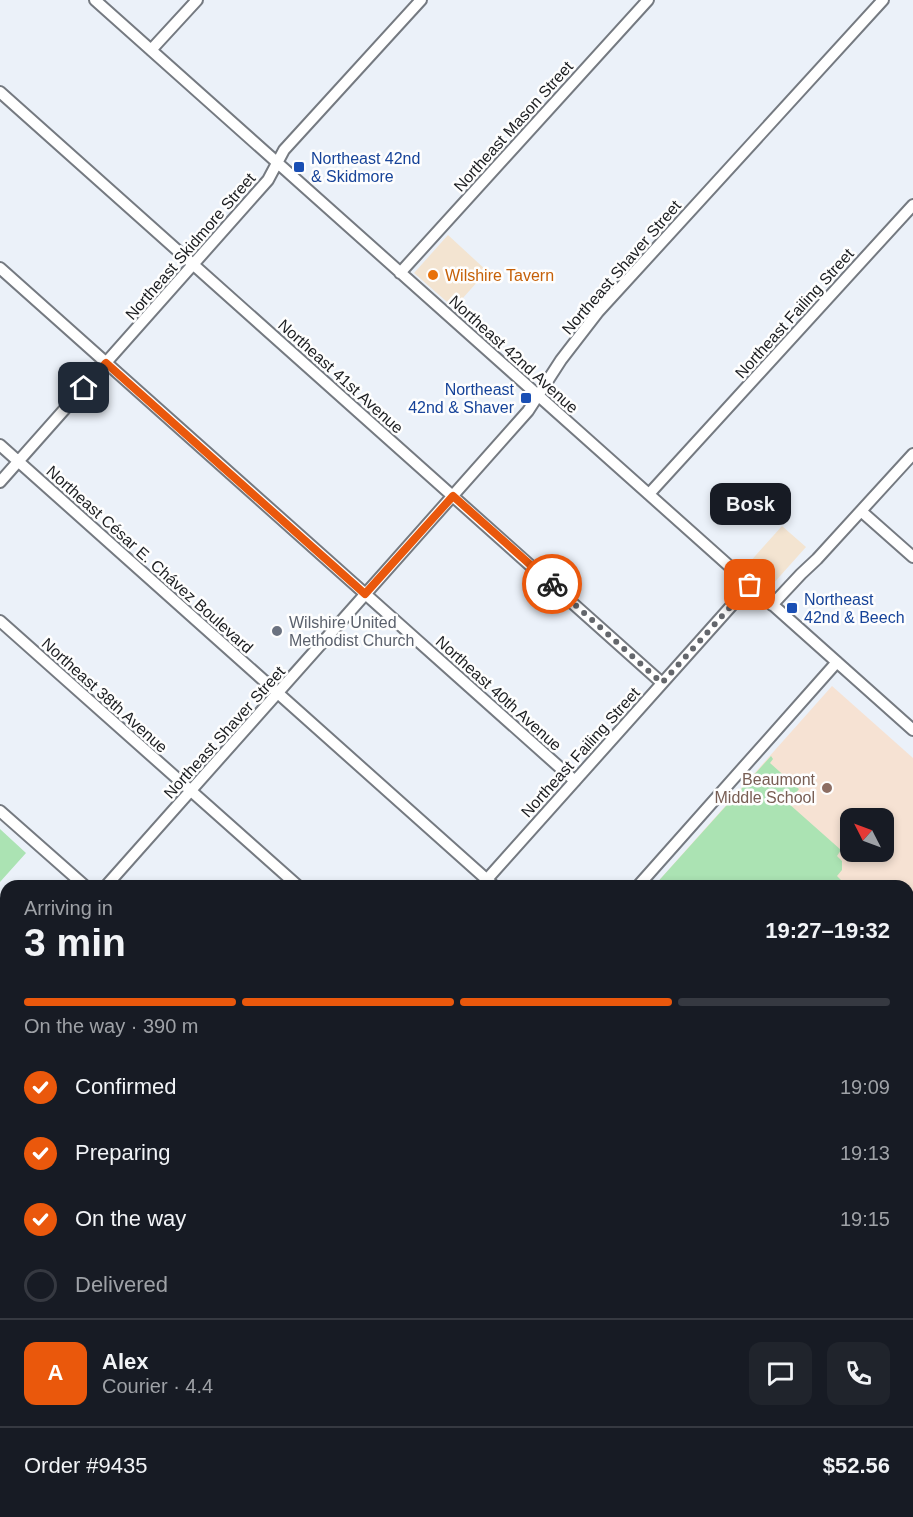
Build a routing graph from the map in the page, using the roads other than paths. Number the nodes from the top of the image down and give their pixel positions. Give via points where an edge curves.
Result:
1 (95, 0) edge
2 (196, 0) edge
3 (421, 0) edge
4 (648, 0) edge
5 (883, 0) edge
6 (151, 50) junction
7 (0, 92) edge
8 (278, 163) junction
9 (913, 205) edge
10 (194, 265) junction
11 (0, 268) edge
12 (400, 273) junction
13 (106, 363) junction
14 (537, 395) junction
15 (0, 445) edge
16 (913, 454) edge
17 (19, 461) junction
18 (0, 482) edge
19 (649, 494) junction
20 (453, 496) junction
21 (861, 511) junction
22 (913, 557) edge
23 (750, 585) junction
24 (365, 594) junction
25 (772, 605) junction
26 (0, 621) edge
27 (837, 662) junction
28 (662, 683) junction
29 (278, 693) junction
30 (913, 730) edge
31 (575, 781) junction
32 (191, 791) junction
33 (0, 811) edge
34 (78, 880) edge
35 (111, 880) edge
36 (291, 880) edge
37 (483, 880) edge
38 (490, 880) edge
39 (643, 880) edge

1 - 6 street, Northeast 42nd Avenue
2 - 6 street
3 - 8 street, Northeast Skidmore Street via 284,150
4 - 12 street, Northeast Mason Street
5 - 14 street, Northeast Shaver Street via 598,312
6 - 8 street, Northeast 42nd Avenue
7 - 10 street, Northeast 41st Avenue
8 - 10 street, Northeast Skidmore Street via 268,180
8 - 12 street, Northeast 42nd Avenue
9 - 19 street, Northeast Failing Street
10 - 13 street, Northeast Skidmore Street
10 - 20 street, Northeast 41st Avenue
11 - 13 street, Northeast 40th Avenue
12 - 14 street, Northeast 42nd Avenue
13 - 17 street, Northeast Skidmore Street
13 - 24 street, Northeast 40th Avenue
14 - 19 street, Northeast 42nd Avenue
14 - 20 street, Northeast Shaver Street via 528,411
15 - 17 street, Northeast César E. Chávez Boulevard
16 - 21 street
17 - 18 street, Northeast Skidmore Street
17 - 29 street, Northeast César E. Chávez Boulevard
19 - 23 street, Northeast 42nd Avenue
20 - 24 street, Northeast Shaver Street
20 - 28 street, Northeast 41st Avenue
21 - 22 street
21 - 25 street
23 - 25 street, Northeast 42nd Avenue
23 - 28 street, Northeast Failing Street
24 - 29 street, Northeast Shaver Street
24 - 31 street, Northeast 40th Avenue
25 - 27 street, Northeast 42nd Avenue
26 - 32 street, Northeast 38th Avenue
27 - 30 street, Northeast 42nd Avenue
27 - 39 street
28 - 31 street, Northeast Failing Street
29 - 32 street, Northeast Shaver Street
29 - 37 street, Northeast César E. Chávez Boulevard
31 - 38 street, Northeast Failing Street
32 - 35 street, Northeast Shaver Street
32 - 36 street, Northeast 38th Avenue
33 - 34 street

